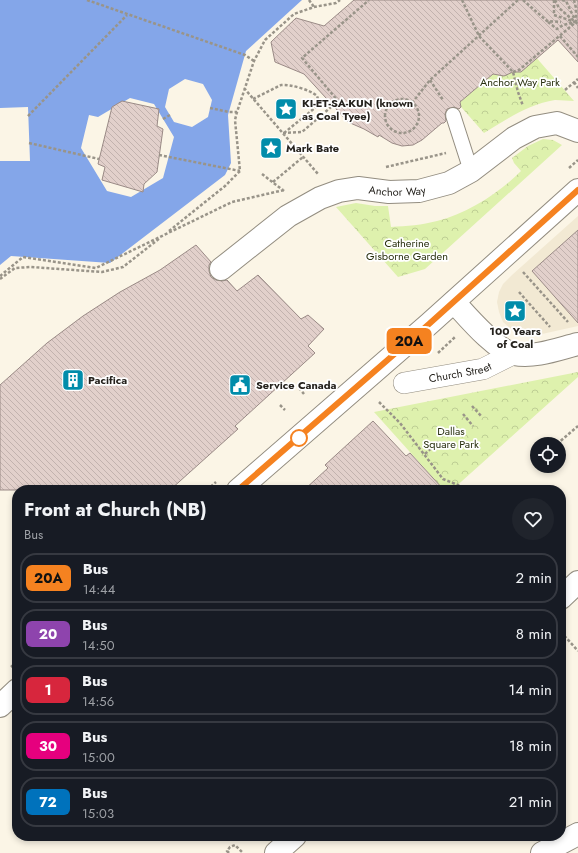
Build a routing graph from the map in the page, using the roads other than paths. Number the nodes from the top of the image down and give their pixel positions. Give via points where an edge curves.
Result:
1 (453, 115) dead end
2 (578, 131) edge
3 (471, 170) junction
4 (578, 190) edge
5 (221, 269) dead end
6 (454, 302) junction
7 (576, 336) edge
8 (514, 354) junction
9 (404, 383) dead end
10 (244, 485) edge
11 (578, 582) edge
12 (566, 593) edge
13 (12, 695) edge
14 (0, 706) edge
15 (578, 834) edge
16 (566, 840) edge
17 (289, 841) edge
18 (565, 841) edge
19 (276, 853) edge
20 (542, 853) edge

1 - 3 lane
2 - 3 street, Anchor Way via 557,123 535,127 514,138
3 - 5 street, Anchor Way via 449,183 419,191 389,192 358,188 338,191 320,198 288,216
4 - 6 street
6 - 8 street, Church Street via 498,347
6 - 10 street
7 - 8 street, Church Street via 534,355
8 - 9 street, Church Street via 483,369
11 - 12 street
13 - 14 street
15 - 16 street
17 - 19 street
18 - 20 street

